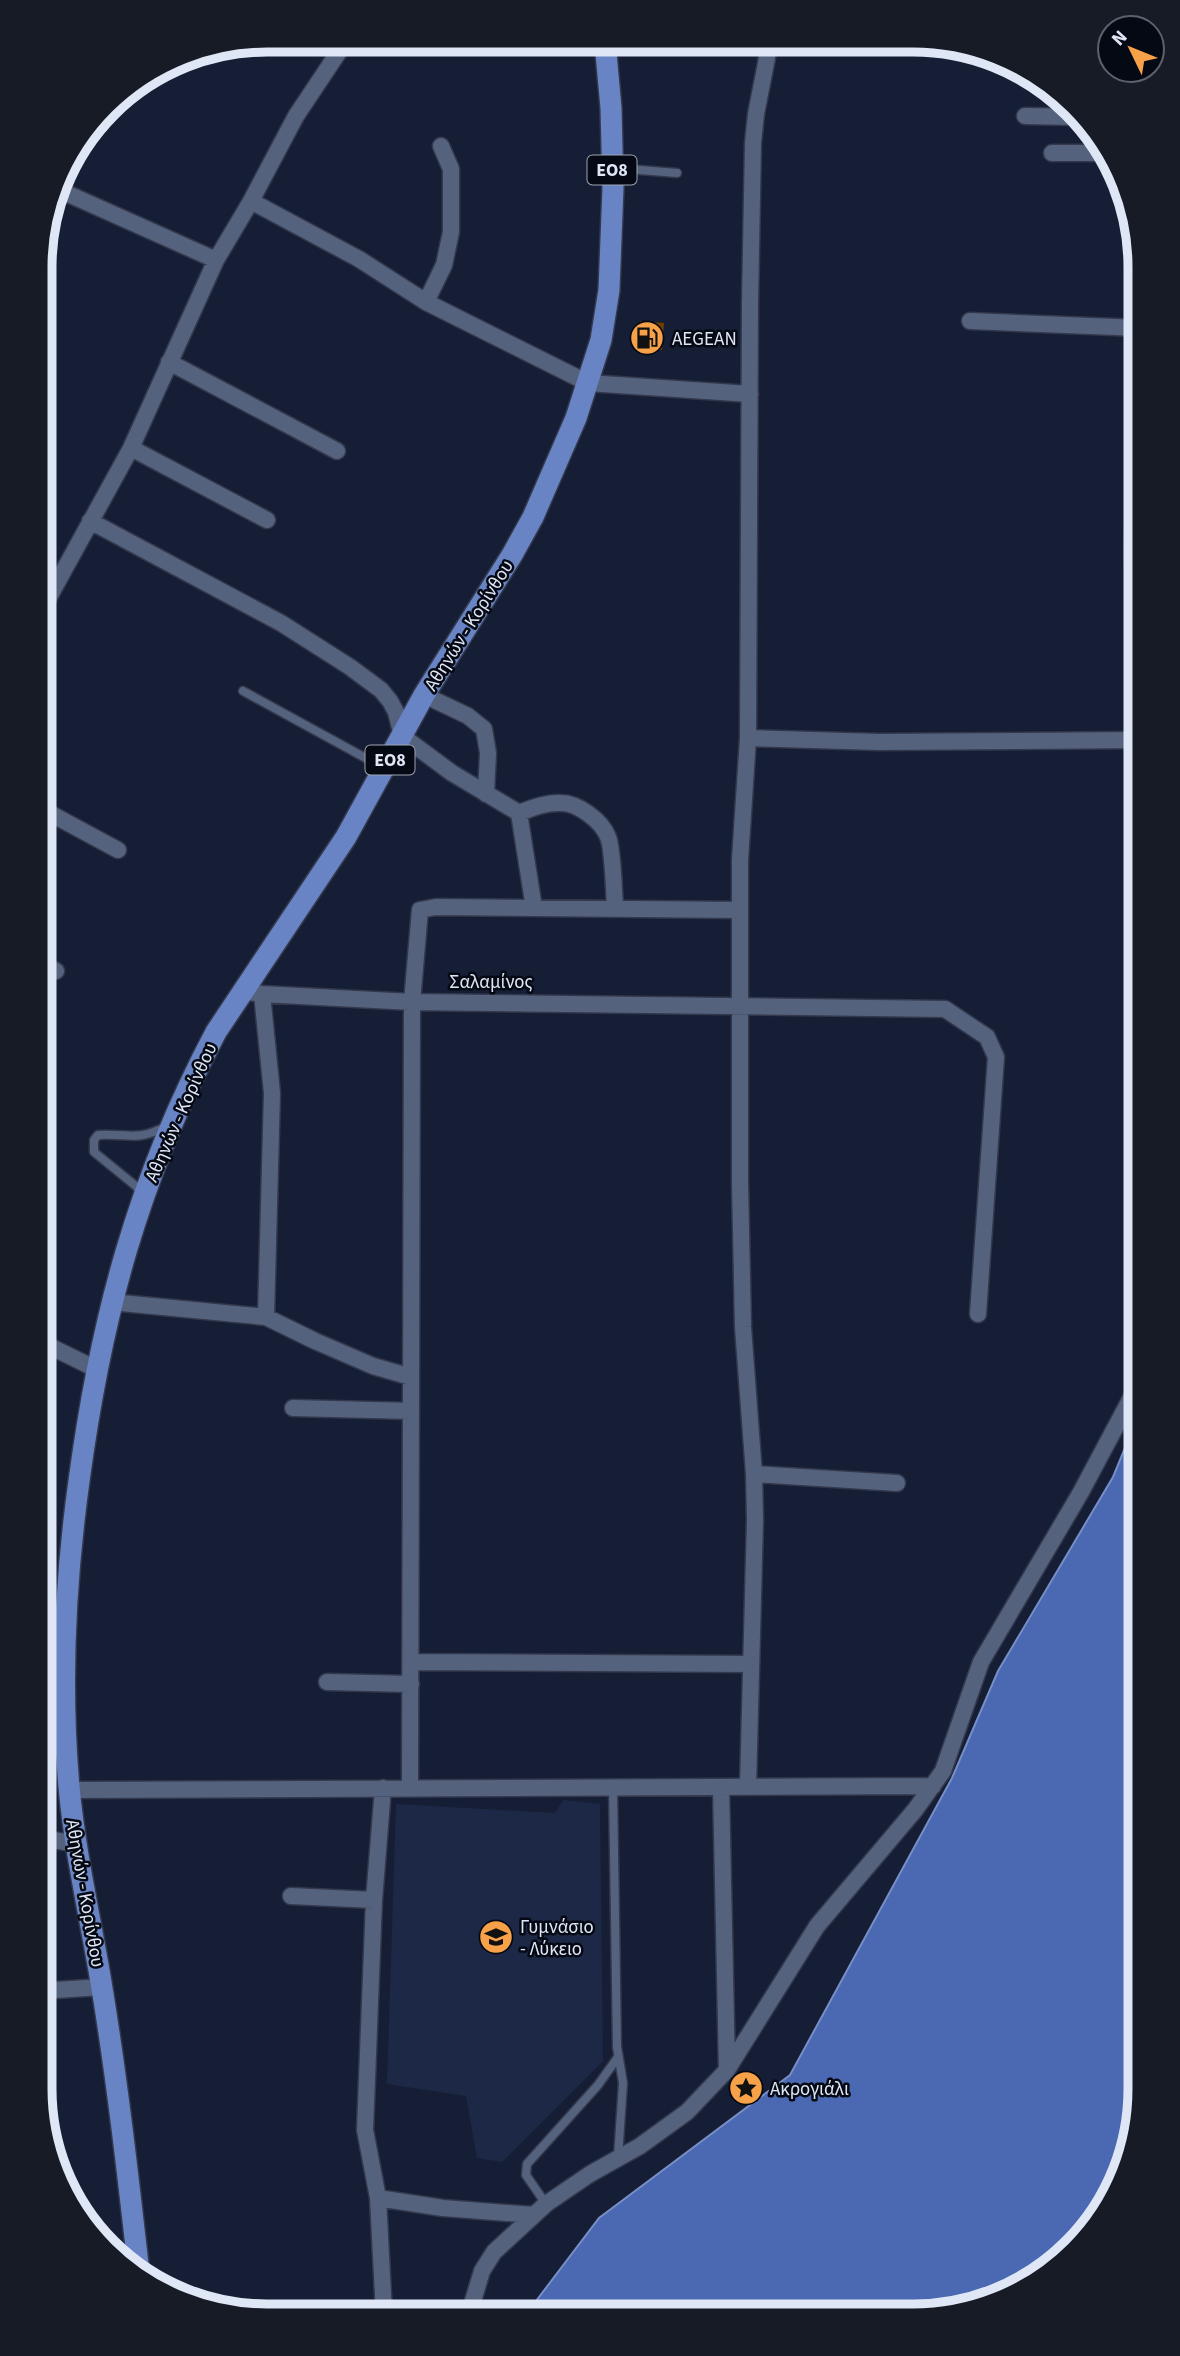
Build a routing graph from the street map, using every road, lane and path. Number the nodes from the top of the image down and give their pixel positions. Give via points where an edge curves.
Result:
1 (338, 53) edge
2 (606, 53) edge
3 (767, 53) edge
4 (1025, 116) dead end
5 (1065, 117) edge
6 (441, 146) dead end
7 (1052, 153) dead end
8 (1094, 153) edge
9 (612, 168) junction
10 (677, 173) dead end
11 (66, 193) edge
12 (251, 201) junction
13 (216, 260) junction
14 (426, 302) junction
15 (970, 321) dead end
16 (1128, 328) edge
17 (169, 362) junction
18 (588, 383) junction
19 (750, 394) junction
20 (131, 447) junction
21 (337, 451) dead end
22 (267, 520) dead end
23 (90, 522) junction
24 (53, 590) edge
25 (243, 691) dead end
26 (424, 695) junction
27 (402, 736) junction
28 (748, 738) junction
29 (1128, 740) edge
30 (385, 769) junction
31 (486, 794) junction
32 (519, 813) junction
33 (53, 815) edge
34 (118, 850) dead end
35 (534, 908) junction
36 (615, 908) junction
37 (740, 910) junction
38 (252, 992) junction
39 (412, 1002) junction
40 (740, 1006) junction
41 (170, 1125) junction
42 (143, 1197) junction
43 (111, 1302) junction
44 (978, 1314) dead end
45 (266, 1317) junction
46 (53, 1348) edge
47 (96, 1369) junction
48 (411, 1377) junction
49 (1127, 1405) edge
50 (293, 1408) dead end
51 (411, 1411) junction
52 (754, 1474) junction
53 (897, 1483) dead end
54 (411, 1662) junction
55 (751, 1664) junction
56 (53, 1681) edge
57 (64, 1681) junction
58 (327, 1682) dead end
59 (411, 1684) junction
60 (933, 1786) junction
61 (613, 1787) junction
62 (721, 1787) junction
63 (748, 1787) junction
64 (383, 1788) junction
65 (410, 1788) junction
66 (69, 1790) junction
67 (53, 1840) edge
68 (77, 1844) junction
69 (291, 1896) dead end
70 (374, 1900) junction
71 (102, 1987) junction
72 (53, 1990) edge
73 (618, 2057) junction
74 (727, 2070) junction
75 (618, 2160) junction
76 (378, 2198) junction
77 (546, 2204) junction
78 (534, 2216) junction
79 (137, 2259) edge
80 (384, 2304) edge
81 (472, 2304) edge

1 - 12 street via 296,116
2 - 9 main road, Αθηνών - Κορίνθου / ΕΟ8
3 - 19 street via 753,143
4 - 5 street
6 - 14 street via 451,169 451,232 444,265
7 - 8 street
9 - 10 lane
9 - 18 main road, Αθηνών - Κορίνθου / ΕΟ8 via 609,290
11 - 13 street
12 - 13 street
12 - 14 street via 359,259
13 - 17 street
14 - 18 street
15 - 16 street
17 - 20 street
17 - 21 street
18 - 19 street
18 - 26 main road, Αθηνών - Κορίνθου / ΕΟ8 via 533,517
19 - 28 street
20 - 22 street
20 - 23 street
23 - 24 street
23 - 27 street via 281,623 350,667 390,701
25 - 30 lane
26 - 27 main road, Αθηνών - Κορίνθου / ΕΟ8
26 - 31 street via 484,729
27 - 30 main road, Αθηνών - Κορίνθου / ΕΟ8
27 - 31 street
28 - 29 street
28 - 37 street
30 - 38 main road, Αθηνών - Κορίνθου / ΕΟ8
31 - 32 street
32 - 35 street
32 - 36 street via 564,802 598,822 609,838
33 - 34 street
35 - 36 street
35 - 39 street via 420,910
36 - 37 street
37 - 40 street
38 - 39 street, Σαλαμίνος
38 - 41 main road, Αθηνών - Κορίνθου / ΕΟ8 via 216,1032
38 - 45 street via 272,1093
39 - 40 street, Σαλαμίνος
39 - 48 street
40 - 44 street, Σαλαμίνος via 945,1009 987,1037 996,1057
40 - 52 street via 743,1327
41 - 42 main road, Αθηνών - Κορίνθου / ΕΟ8
41 - 42 lane via 150,1135 98,1135 94,1140 94,1152
42 - 43 main road, Αθηνών - Κορίνθου / ΕΟ8
43 - 45 street
43 - 47 main road, Αθηνών - Κορίνθου / ΕΟ8
45 - 48 street via 373,1366
46 - 47 street
47 - 57 main road, Αθηνών - Κορίνθου / ΕΟ8 via 72,1531
48 - 51 street
49 - 60 street via 981,1662 951,1754
50 - 51 street
51 - 54 street
52 - 53 street
52 - 55 street
54 - 55 street
54 - 59 street
55 - 63 street
56 - 57 street
57 - 66 main road, Αθηνών - Κορίνθου / ΕΟ8
58 - 59 street
59 - 65 street
60 - 63 street
60 - 74 street via 817,1926
61 - 62 street
61 - 65 street
61 - 73 lane
62 - 63 street
62 - 74 street
64 - 65 street
64 - 66 street
64 - 70 street
66 - 68 main road, Αθηνών - Κορίνθου / ΕΟ8
67 - 68 street
68 - 71 main road, Αθηνών - Κορίνθου / ΕΟ8
69 - 70 street
70 - 76 street via 365,2130
71 - 72 street
71 - 79 main road, Αθηνών - Κορίνθου / ΕΟ8
73 - 75 lane via 624,2083
73 - 77 lane via 527,2164 526,2175
74 - 75 street via 687,2112
75 - 77 street
76 - 78 street
76 - 80 street
77 - 78 street
78 - 81 street via 494,2252 482,2271

